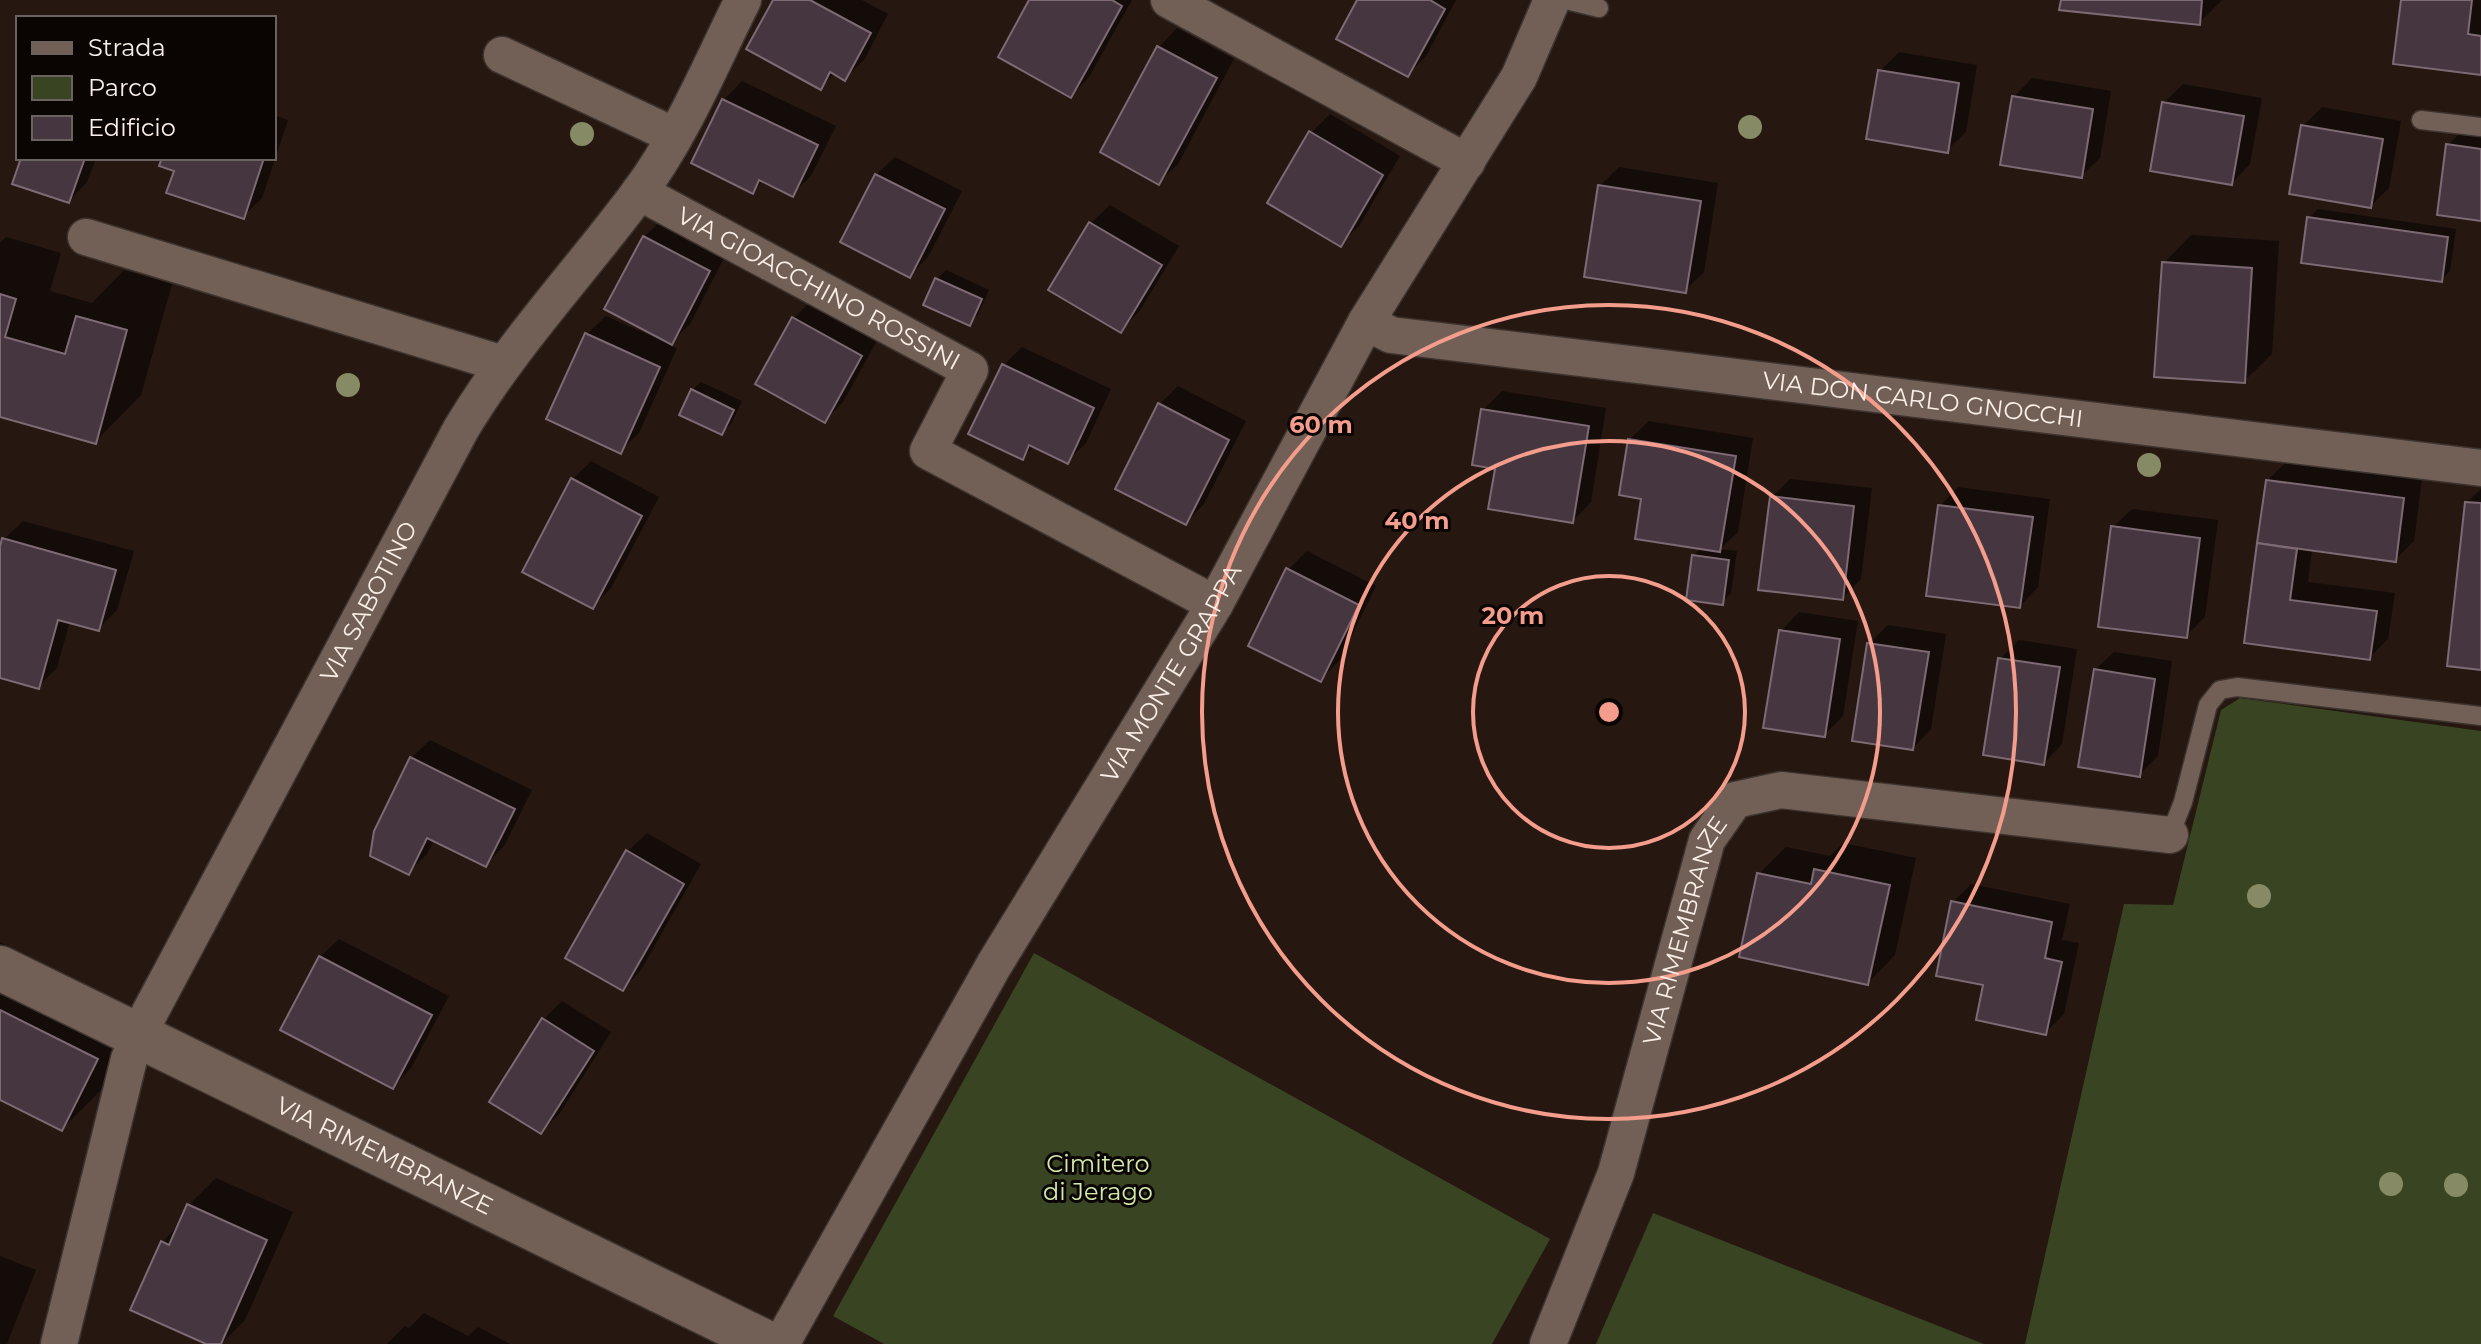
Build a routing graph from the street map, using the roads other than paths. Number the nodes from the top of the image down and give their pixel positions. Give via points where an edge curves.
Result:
1 (743, 0) edge
2 (1169, 0) edge
3 (1552, 0) edge
4 (1566, 0) edge
5 (1599, 8) dead end
6 (502, 55) dead end
7 (2421, 120) dead end
8 (2481, 127) edge
9 (675, 136) junction
10 (1467, 162) junction
11 (639, 192) junction
12 (86, 237) dead end
13 (1366, 322) junction
14 (503, 364) junction
15 (2481, 468) edge
16 (1215, 604) junction
17 (2481, 716) edge
18 (2170, 835) joint
19 (0, 968) edge
20 (140, 1036) junction
21 (59, 1344) edge
22 (769, 1344) edge
23 (781, 1344) edge
24 (1548, 1344) edge

1 - 9 street, VIA SABOTINO
2 - 10 street
3 - 10 street, VIA MONTE GRAPPA via 1519,77
4 - 5 lane
6 - 9 street
7 - 8 lane
9 - 11 street, VIA SABOTINO
10 - 13 street, VIA MONTE GRAPPA
11 - 14 street, VIA SABOTINO
11 - 16 street, VIA GIOACCHINO ROSSINI via 970,370 928,451
12 - 14 street
13 - 15 street, VIA DON CARLO GNOCCHI via 1391,335
13 - 16 street, VIA MONTE GRAPPA
14 - 20 street, VIA SABOTINO via 454,443
16 - 23 street, VIA MONTE GRAPPA via 994,965
17 - 18 lane via 2237,687 2220,690 2208,705
18 - 24 street, VIA RIMEMBRANZE via 1781,790 1735,800 1707,840 1616,1173
19 - 20 street, VIA RIMEMBRANZE
20 - 21 street, VIA SABOTINO via 129,1059
20 - 22 street, VIA RIMEMBRANZE

